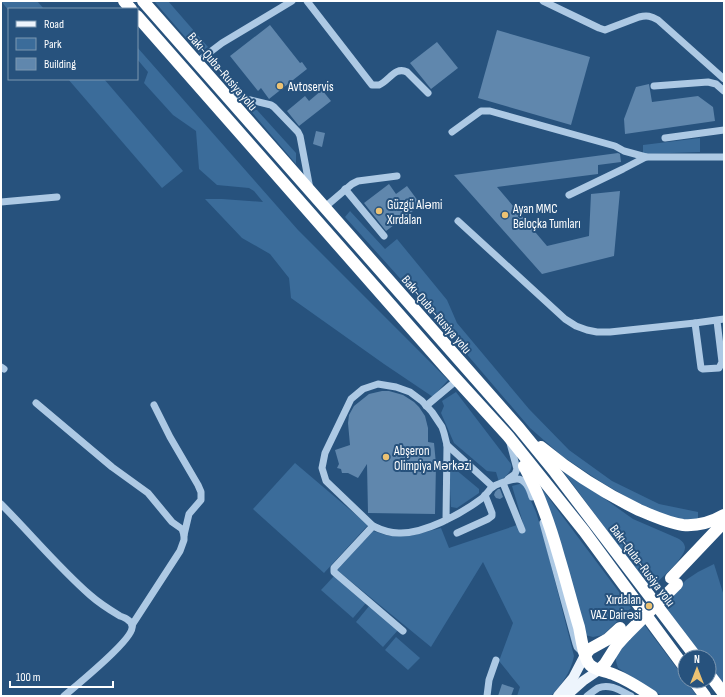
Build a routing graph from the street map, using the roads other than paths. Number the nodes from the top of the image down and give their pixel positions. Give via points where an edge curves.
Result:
1 (143, 1) edge
2 (292, 1) edge
3 (307, 1) edge
4 (543, 1) edge
5 (138, 17) edge
6 (197, 62) junction
7 (724, 79) edge
8 (654, 86) dead end
9 (724, 91) edge
10 (428, 93) dead end
11 (225, 94) junction
12 (724, 130) edge
13 (452, 132) dead end
14 (665, 138) dead end
15 (724, 156) edge
16 (646, 157) junction
17 (397, 176) dead end
18 (345, 190) junction
19 (311, 191) junction
20 (569, 194) dead end
21 (57, 197) dead end
22 (1, 202) edge
23 (325, 207) junction
24 (458, 221) dead end
25 (384, 236) dead end
26 (721, 320) edge
27 (695, 323) junction
28 (457, 380) junction
29 (36, 403) dead end
30 (154, 405) dead end
31 (426, 406) junction
32 (518, 428) junction
33 (508, 436) junction
34 (447, 445) junction
35 (503, 483) junction
36 (493, 487) junction
37 (485, 495) junction
38 (1, 504) edge
39 (724, 514) edge
40 (446, 520) junction
41 (724, 522) edge
42 (373, 526) junction
43 (522, 530) dead end
44 (458, 533) dead end
45 (184, 534) junction
46 (724, 534) edge
47 (674, 581) junction
48 (132, 625) junction
49 (403, 631) dead end
50 (623, 632) junction
51 (690, 649) edge
52 (585, 655) junction
53 (677, 657) edge
54 (496, 660) dead end
55 (599, 670) junction
56 (717, 685) edge
57 (724, 694) edge
58 (64, 696) edge
59 (487, 696) edge
60 (558, 696) edge
61 (566, 696) edge
62 (587, 696) edge
63 (630, 696) edge
64 (652, 696) edge

1 - 6 highway, Bakı-Quba-Rusiya yolu
2 - 6 lane via 222,42
3 - 10 lane via 372,84 378,85 398,71 404,70
4 - 7 lane via 605,30 650,15
5 - 28 highway
6 - 11 highway, Bakı-Quba-Rusiya yolu
8 - 9 lane via 708,82 716,84
11 - 19 highway, Bakı-Quba-Rusiya yolu
11 - 19 lane via 264,102 274,107 298,132
12 - 14 lane
13 - 16 lane via 481,111 490,111
15 - 16 lane
16 - 20 lane
17 - 18 lane via 358,181
18 - 23 lane
18 - 25 lane
19 - 23 highway, Bakı-Quba-Rusiya yolu
21 - 22 lane
23 - 32 highway, Bakı-Quba-Rusiya yolu
24 - 27 lane via 576,326 587,330 610,332
26 - 27 lane
26 - 27 lane via 722,362 719,368 703,370
28 - 31 lane
28 - 33 highway
29 - 45 lane via 112,467 148,493
30 - 45 lane via 201,492 201,500 189,514
31 - 34 lane via 442,427
31 - 42 lane via 410,392 396,387 378,384 363,389 351,399 325,453 322,468 326,481
32 - 39 highway via 585,480 659,518 688,525 707,522
32 - 51 highway, Bakı-Quba-Rusiya yolu
33 - 35 lane via 518,469
33 - 52 highway via 544,508
33 - 53 highway via 584,531
34 - 36 lane
34 - 40 lane
35 - 36 lane
35 - 43 lane
35 - 52 lane via 519,479 526,484 531,493 543,524 576,644
36 - 37 lane
37 - 40 lane
37 - 44 lane via 492,516
38 - 48 lane via 91,596 129,620
40 - 42 lane via 408,533 380,530
41 - 47 highway
42 - 49 lane via 334,568 334,572
45 - 48 lane via 180,551
46 - 47 highway
47 - 50 highway, bridge
48 - 58 lane via 129,636 109,657
50 - 52 highway via 590,649
50 - 55 highway via 617,646
52 - 55 highway via 588,664
52 - 60 main road via 573,678
54 - 59 lane
55 - 61 main road
55 - 64 highway via 622,678
56 - 57 highway
62 - 63 lane via 604,687 619,690

